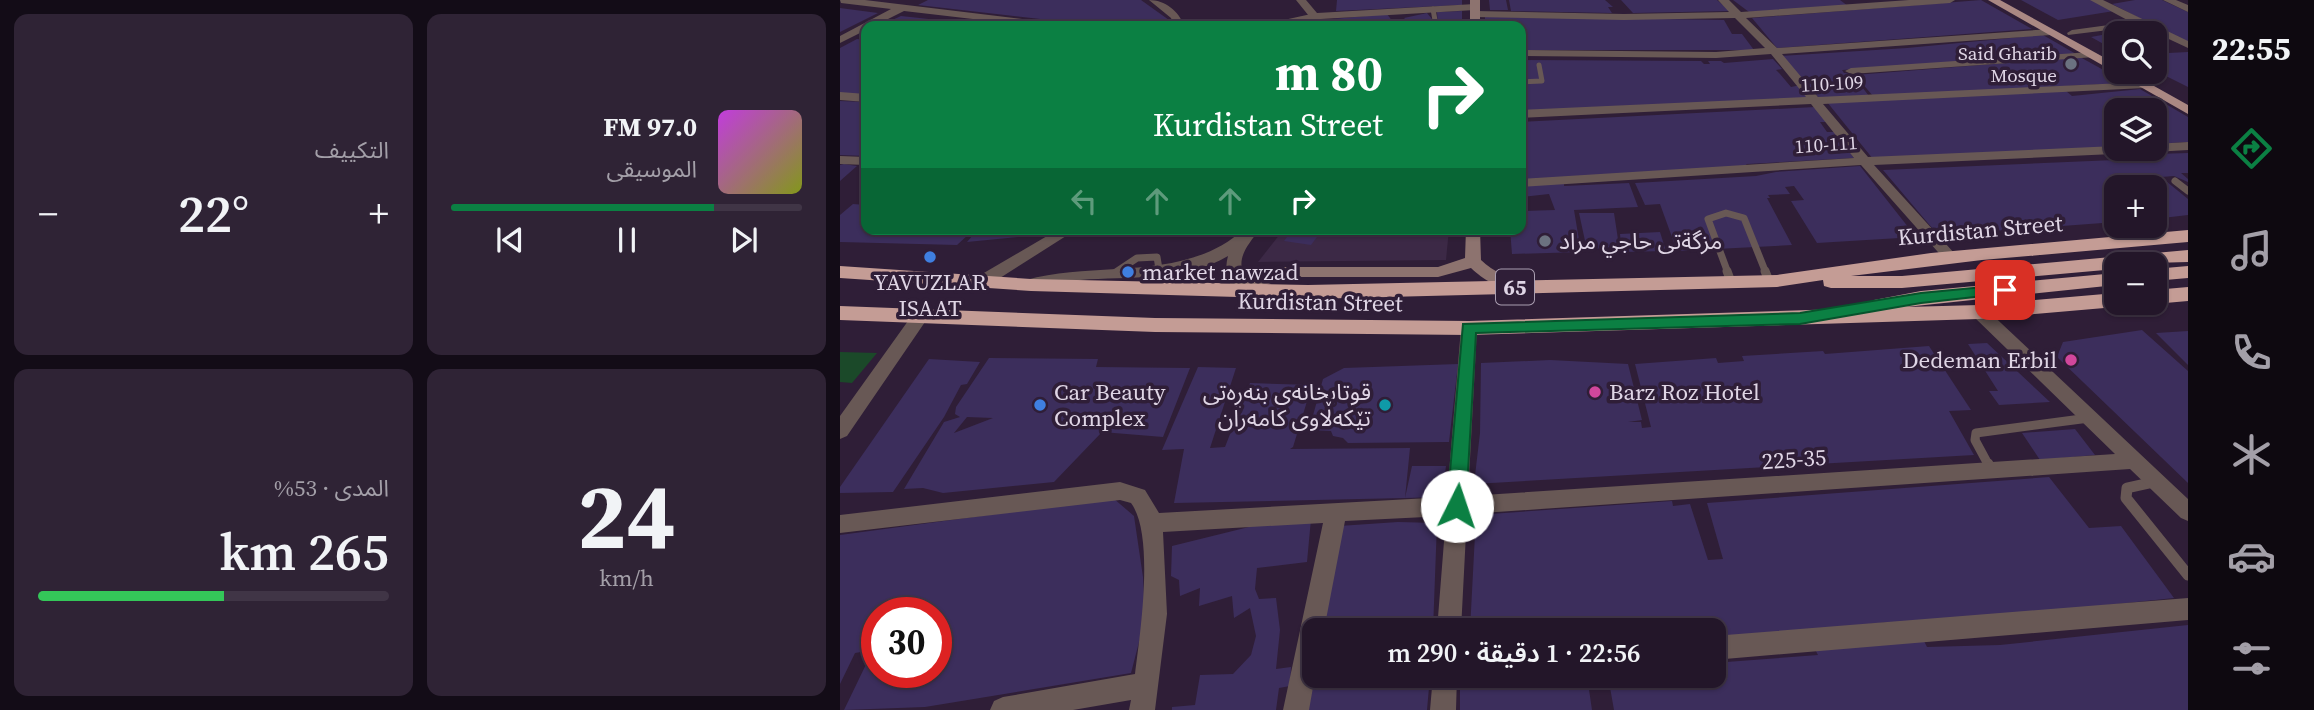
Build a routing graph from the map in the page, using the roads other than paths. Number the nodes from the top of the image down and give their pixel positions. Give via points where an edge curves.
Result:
1 (841, 0) edge
2 (917, 0) edge
3 (1154, 0) edge
4 (1301, 0) edge
5 (1723, 0) edge
6 (1846, 0) edge
7 (1950, 0) edge
8 (1993, 0) edge
9 (2011, 0) edge
10 (2120, 0) edge
11 (2168, 0) edge
12 (2099, 2) edge
13 (1475, 7) edge
14 (1857, 8) junction
15 (900, 9) junction
16 (1433, 9) junction
17 (2188, 9) edge
18 (1391, 12) junction
19 (1740, 15) junction
20 (1314, 16) junction
21 (876, 21) edge
22 (1009, 21) edge
23 (1177, 21) edge
24 (1291, 21) edge
25 (1318, 21) edge
26 (1400, 21) edge
27 (1435, 21) edge
28 (2139, 21) edge
29 (861, 28) edge
30 (2104, 28) edge
31 (2050, 32) junction
32 (2072, 33) junction
33 (2167, 35) edge
34 (843, 37) edge
35 (861, 37) edge
36 (2188, 45) edge
37 (2104, 50) edge
38 (1774, 51) junction
39 (1526, 53) edge
40 (2091, 55) junction
41 (2104, 62) edge
42 (1539, 65) dead end
43 (1526, 82) edge
44 (2165, 84) edge
45 (1862, 85) junction
46 (2145, 85) joint
47 (840, 96) edge
48 (2188, 96) edge
49 (861, 98) edge
50 (1817, 102) junction
51 (2188, 110) edge
52 (1526, 114) edge
53 (2188, 146) edge
54 (2167, 147) edge
55 (2104, 150) edge
56 (840, 160) edge
57 (861, 161) edge
58 (1864, 161) junction
59 (2175, 181) dead end
60 (1526, 183) edge
61 (2188, 191) edge
62 (2167, 233) edge
63 (1060, 235) edge
64 (1248, 235) edge
65 (1473, 235) edge
66 (2188, 236) edge
67 (2110, 238) edge
68 (1240, 244) junction
69 (2188, 256) edge
70 (1950, 257) junction
71 (1473, 261) junction
72 (840, 272) edge
73 (2188, 272) edge
74 (2167, 274) edge
75 (2104, 280) edge
76 (983, 281) junction
77 (1773, 281) junction
78 (1731, 282) junction
79 (1031, 285) junction
80 (1522, 286) junction
81 (1173, 288) junction
82 (1244, 290) junction
83 (1272, 291) junction
84 (2188, 294) edge
85 (2167, 296) edge
86 (2104, 301) edge
87 (1979, 312) junction
88 (840, 313) edge
89 (919, 318) junction
90 (1800, 318) junction
91 (1155, 325) junction
92 (1262, 326) junction
93 (1469, 328) junction
94 (2090, 418) junction
95 (840, 431) edge
96 (2134, 461) junction
97 (1991, 471) junction
98 (2156, 481) junction
99 (1457, 506) junction
100 (2188, 512) edge
101 (1336, 513) junction
102 (1152, 523) junction
103 (840, 524) edge
104 (2188, 575) edge
105 (2188, 609) edge
106 (1449, 618) edge
107 (1726, 647) edge
108 (1445, 688) edge
109 (1143, 698) edge
110 (1003, 710) edge
111 (1296, 710) edge
112 (1443, 710) edge

1 - 15 street
2 - 15 street
3 - 23 street
4 - 20 street
5 - 19 street
6 - 14 street
7 - 14 street
8 - 31 main road
9 - 32 main road
10 - 12 street
11 - 17 street
12 - 28 street
13 - 16 street
13 - 19 street
14 - 19 street
15 - 21 street
15 - 22 street
16 - 18 street
16 - 27 lane
18 - 20 street
18 - 26 street
19 - 38 street
20 - 24 lane
20 - 25 street
29 - 34 street
30 - 32 street
31 - 38 street
31 - 40 main road
32 - 37 main road
33 - 36 street
34 - 35 street
38 - 39 street via 1716,55
38 - 50 street
40 - 41 main road
40 - 45 street
42 - 43 lane via 1542,81
44 - 48 main road
45 - 46 street, 110-109
45 - 50 street, 110-109
46 - 51 main road
47 - 49 street
50 - 52 street, 110-109
50 - 58 street
53 - 54 street
55 - 58 street, 110-111
56 - 57 street
58 - 60 street, 110-111
58 - 70 street
59 - 61 lane
62 - 66 highway, Kurdistan Street / 65
63 - 76 street
64 - 68 street
65 - 71 main road
67 - 70 highway, Kurdistan Street / 65
68 - 79 street via 1215,259 1184,268 1076,275
68 - 82 street via 1233,273
69 - 77 highway, Kurdistan Street / 65 via 1902,282
70 - 77 highway, Kurdistan Street / 65
71 - 80 main road via 1490,276
71 - 82 main road via 1438,272 1283,272
72 - 76 highway, Kurdistan Street / 65
73 - 74 highway
75 - 90 highway, Kurdistan Street / 65 via 1921,298
76 - 79 highway, Kurdistan Street / 65
77 - 78 highway, Kurdistan Street / 65
77 - 78 lane via 1744,218 1735,213 1715,214 1708,219
78 - 80 highway, Kurdistan Street / 65
79 - 81 highway, Kurdistan Street / 65
80 - 83 highway, Kurdistan Street / 65
81 - 82 highway, Kurdistan Street / 65
81 - 91 highway via 1182,293 1185,302 1170,320
82 - 83 highway, Kurdistan Street / 65
83 - 92 highway via 1259,296 1248,313
84 - 85 highway
86 - 87 highway, Kurdistan Street / 65
87 - 90 highway, Kurdistan Street / 65
87 - 94 street
88 - 89 highway, Kurdistan Street / 65
89 - 91 highway, Kurdistan Street / 65
89 - 95 street
90 - 93 highway, Kurdistan Street / 65
91 - 92 highway, Kurdistan Street / 65
92 - 93 highway, Kurdistan Street / 65
93 - 99 street
94 - 96 street
94 - 97 lane via 1976,433 1975,440
96 - 97 street, 225-35
96 - 98 street
97 - 99 street, 225-35
98 - 100 street
98 - 104 lane via 2127,488 2126,498
99 - 101 street, 225-35
99 - 106 street
101 - 102 street, 225-35
101 - 111 street
102 - 103 street via 1138,496 1120,491
102 - 109 street via 1155,614
105 - 107 street
108 - 112 street
109 - 110 street

